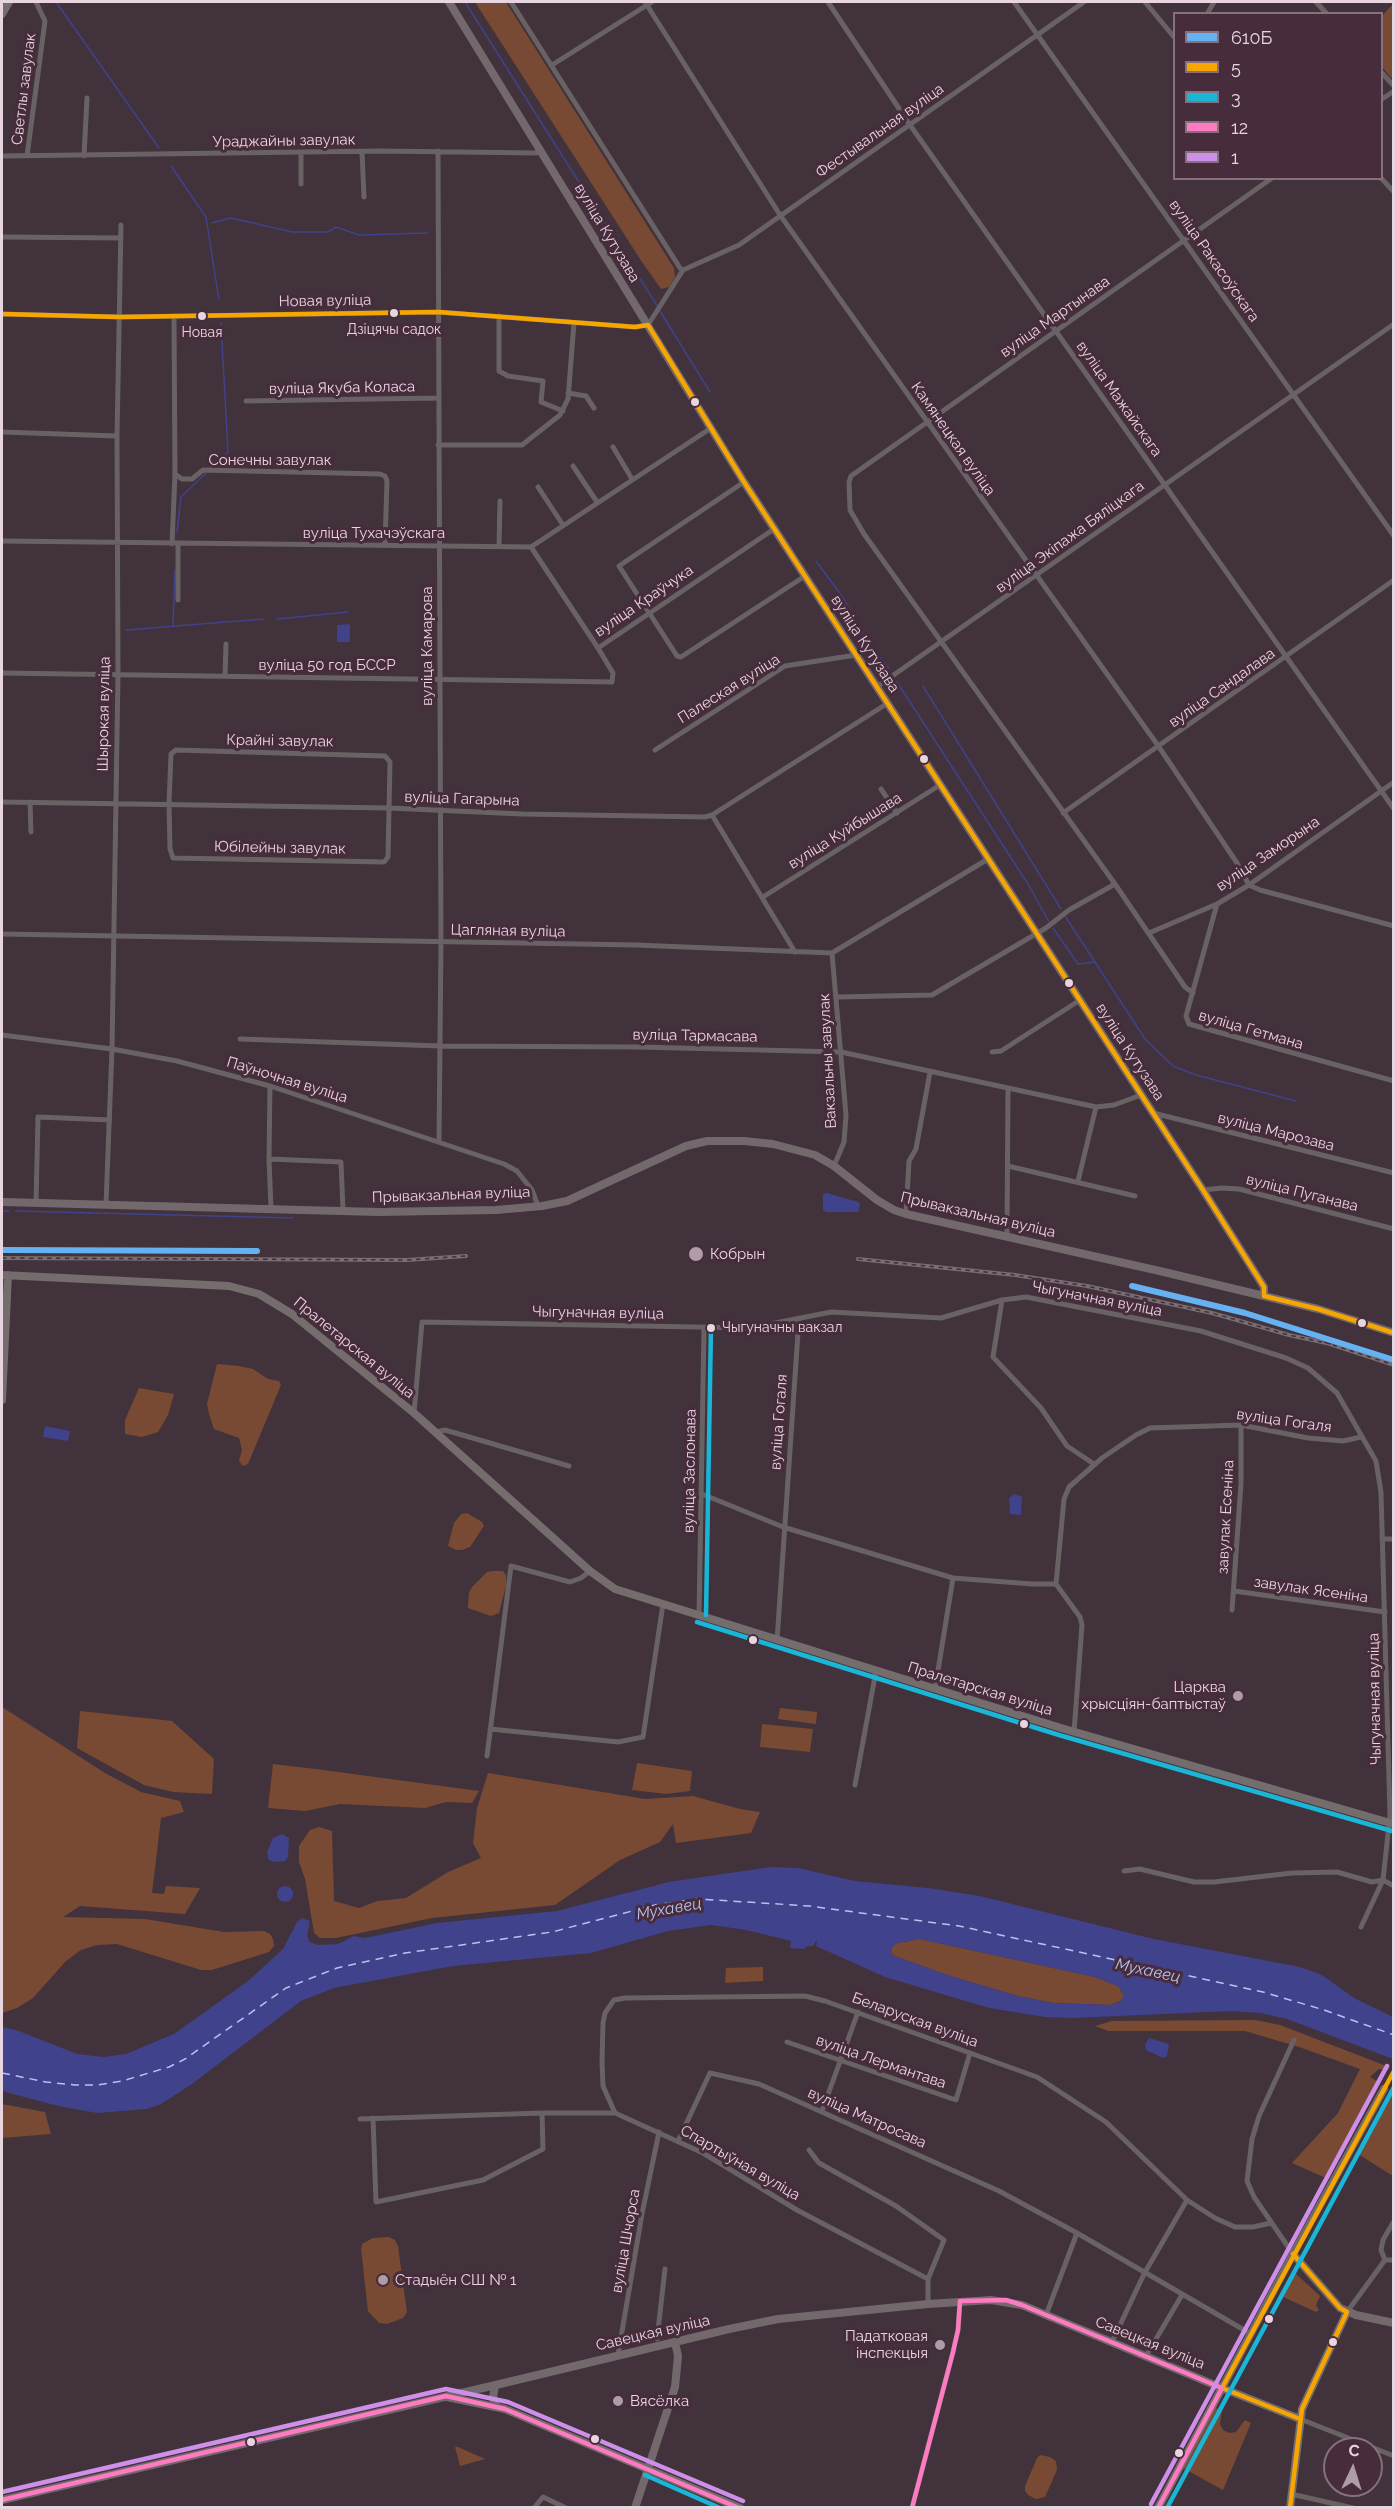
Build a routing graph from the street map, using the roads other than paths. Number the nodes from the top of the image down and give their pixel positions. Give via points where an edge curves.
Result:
1 (9, 2) edge
2 (36, 2) edge
3 (449, 2) edge
4 (511, 2) edge
5 (828, 2) edge
6 (1014, 2) edge
7 (1084, 2) edge
8 (1145, 2) edge
9 (648, 3) edge
10 (2, 14) edge
11 (1037, 35) junction
12 (1173, 36) edge
13 (552, 66) junction
14 (1383, 74) edge
15 (1394, 88) edge
16 (87, 98) dead end
17 (910, 125) junction
18 (541, 150) junction
19 (438, 151) junction
20 (362, 152) junction
21 (301, 153) junction
22 (2, 156) edge
23 (27, 156) junction
24 (84, 156) junction
25 (1269, 180) edge
26 (1383, 180) edge
27 (301, 184) dead end
28 (1394, 192) edge
29 (364, 198) dead end
30 (780, 215) junction
31 (121, 225) dead end
32 (2, 237) edge
33 (121, 238) junction
34 (1185, 242) junction
35 (682, 269) junction
36 (438, 312) junction
37 (2, 314) edge
38 (174, 316) junction
39 (499, 316) junction
40 (120, 317) junction
41 (574, 323) junction
42 (1394, 324) edge
43 (648, 325) junction
44 (1056, 330) junction
45 (568, 393) junction
46 (1292, 394) junction
47 (438, 398) junction
48 (246, 400) dead end
49 (594, 408) dead end
50 (563, 411) junction
51 (926, 423) junction
52 (711, 428) junction
53 (2, 432) edge
54 (117, 436) junction
55 (438, 445) junction
56 (613, 447) dead end
57 (573, 466) dead end
58 (175, 474) junction
59 (632, 478) junction
60 (744, 482) junction
61 (1165, 484) junction
62 (538, 487) dead end
63 (500, 501) dead end
64 (597, 502) junction
65 (563, 525) junction
66 (774, 529) junction
67 (1394, 536) edge
68 (2, 541) edge
69 (117, 543) junction
70 (175, 544) junction
71 (385, 544) junction
72 (440, 545) junction
73 (499, 546) junction
74 (531, 546) junction
75 (805, 576) junction
76 (1036, 577) junction
77 (1394, 580) edge
78 (178, 600) dead end
79 (649, 612) junction
80 (943, 642) junction
81 (226, 644) dead end
82 (598, 648) junction
83 (856, 655) junction
84 (1287, 657) junction
85 (2, 673) edge
86 (117, 674) junction
87 (225, 676) junction
88 (439, 678) junction
89 (878, 686) junction
90 (888, 703) junction
91 (1159, 747) junction
92 (655, 750) dead end
93 (1394, 782) edge
94 (940, 785) junction
95 (881, 789) dead end
96 (1380, 791) junction
97 (2, 802) edge
98 (30, 802) junction
99 (115, 803) junction
100 (169, 804) junction
101 (388, 808) junction
102 (1394, 809) edge
103 (439, 811) junction
104 (897, 813) junction
105 (1063, 813) junction
106 (712, 815) junction
107 (31, 832) dead end
108 (988, 859) junction
109 (1115, 884) junction
110 (1249, 885) junction
111 (763, 897) junction
112 (1217, 904) junction
113 (1394, 926) edge
114 (1036, 933) junction
115 (1149, 933) junction
116 (2, 934) edge
117 (113, 934) junction
118 (441, 942) junction
119 (795, 952) junction
120 (832, 953) junction
121 (1193, 993) junction
122 (837, 998) junction
123 (1080, 1000) junction
124 (2, 1035) edge
125 (240, 1039) dead end
126 (440, 1046) junction
127 (111, 1049) junction
128 (841, 1052) junction
129 (992, 1052) dead end
130 (930, 1072) junction
131 (1394, 1081) edge
132 (270, 1086) junction
133 (1008, 1088) junction
134 (1141, 1095) junction
135 (1096, 1107) junction
136 (1153, 1113) junction
137 (110, 1120) junction
138 (439, 1141) junction
139 (269, 1159) junction
140 (834, 1166) junction
141 (1008, 1166) junction
142 (1394, 1173) edge
143 (1078, 1181) junction
144 (1203, 1190) junction
145 (1135, 1196) dead end
146 (2, 1202) edge
147 (36, 1203) junction
148 (106, 1204) junction
149 (538, 1206) junction
150 (271, 1208) junction
151 (343, 1211) junction
152 (906, 1214) junction
153 (1394, 1229) edge
154 (1007, 1236) junction
155 (5, 1275) edge
156 (1264, 1296) junction
157 (1002, 1300) junction
158 (798, 1318) junction
159 (704, 1328) junction
160 (1394, 1333) edge
161 (2, 1400) edge
162 (414, 1413) junction
163 (1241, 1425) junction
164 (436, 1432) junction
165 (1361, 1437) junction
166 (1094, 1464) junction
167 (569, 1466) dead end
168 (702, 1494) junction
169 (783, 1527) junction
170 (1382, 1539) junction
171 (1394, 1539) edge
172 (590, 1571) junction
173 (953, 1578) junction
174 (1056, 1584) junction
175 (1233, 1591) junction
176 (663, 1604) junction
177 (1232, 1610) dead end
178 (1385, 1612) junction
179 (699, 1615) junction
180 (777, 1641) junction
181 (876, 1671) junction
182 (935, 1689) junction
183 (490, 1729) junction
184 (1074, 1732) junction
185 (487, 1756) dead end
186 (855, 1785) dead end
187 (1391, 1823) edge
188 (1124, 1871) dead end
189 (1383, 1880) junction
190 (1394, 1886) edge
191 (1360, 1927) dead end
192 (858, 2012) junction
193 (1294, 2040) dead end
194 (787, 2042) dead end
195 (970, 2053) junction
196 (841, 2060) junction
197 (1384, 2089) dead end
198 (822, 2111) junction
199 (542, 2113) junction
200 (615, 2113) junction
201 (360, 2118) dead end
202 (373, 2118) junction
203 (659, 2132) junction
204 (678, 2140) junction
205 (809, 2150) dead end
206 (1187, 2200) junction
207 (1394, 2221) edge
208 (1271, 2223) junction
209 (1077, 2233) junction
210 (1293, 2254) junction
211 (1385, 2260) junction
212 (1394, 2260) edge
213 (664, 2269) dead end
214 (1144, 2274) junction
215 (928, 2279) junction
216 (1182, 2295) junction
217 (960, 2301) junction
218 (928, 2304) junction
219 (1347, 2312) junction
220 (1046, 2315) junction
221 (1394, 2323) edge
222 (1251, 2334) junction
223 (657, 2339) dead end
224 (675, 2342) junction
225 (1112, 2342) junction
226 (618, 2355) junction
227 (1146, 2356) junction
228 (495, 2386) junction
229 (1222, 2388) junction
230 (446, 2396) junction
231 (496, 2406) junction
232 (1300, 2419) junction
233 (1394, 2456) edge
234 (648, 2468) junction
235 (1291, 2494) junction
236 (2, 2500) edge
237 (534, 2508) edge
238 (566, 2508) edge
239 (635, 2508) edge
240 (740, 2508) edge
241 (912, 2508) edge
242 (1158, 2508) edge
243 (1290, 2508) edge
244 (1353, 2508) edge

1 - 10 main road
2 - 23 street, Светлы завулак via 45,21
3 - 18 main road, вуліца Кутузава
4 - 13 street
5 - 17 street, вуліца Мажайскага
6 - 11 street, вуліца Ракасоўскага
7 - 11 street, Фестывальная вуліца
8 - 12 street
9 - 13 street
9 - 30 street, Камянецкая вуліца
11 - 17 street, Фестывальная вуліца
11 - 34 street, вуліца Ракасоўскага
13 - 35 street
14 - 15 street
16 - 24 street
17 - 30 street, Фестывальная вуліца
17 - 44 street, вуліца Мажайскага
18 - 19 street, Ураджайны завулак
18 - 43 main road, вуліца Кутузава
19 - 20 street, Ураджайны завулак
19 - 36 street, вуліца Камарова
20 - 21 street, Ураджайны завулак
20 - 29 street
21 - 24 street, Ураджайны завулак
21 - 27 street
22 - 23 street, Светлы завулак
23 - 24 street, Ураджайны завулак
25 - 34 street, вуліца Мартынава
26 - 28 street
30 - 35 street, Фестывальная вуліца via 738,245
30 - 51 street, Камянецкая вуліца
31 - 33 street, Шырокая вуліца
32 - 33 street
33 - 40 street, Шырокая вуліца
34 - 44 street, вуліца Мартынава
34 - 46 street, вуліца Ракасоўскага
35 - 43 street
36 - 38 street, Новая вуліца
36 - 39 street, Новая вуліца
36 - 47 street, вуліца Камарова
37 - 40 street, Новая вуліца
38 - 40 street, Новая вуліца
38 - 58 street
39 - 41 street, Новая вуліца
39 - 50 street via 499,371 543,381 542,402
40 - 54 street, Шырокая вуліца
41 - 43 street, Новая вуліца
41 - 45 street
42 - 46 street, вуліца Экіпажа Бяліцкага
43 - 52 main road, вуліца Кутузава
44 - 51 street, вуліца Мартынава
44 - 61 street, вуліца Мажайскага
45 - 49 street via 586,396
45 - 50 street
46 - 61 street, вуліца Экіпажа Бяліцкага
46 - 67 street, вуліца Ракасоўскага
47 - 48 street, вуліца Якуба Коласа
47 - 55 street, вуліца Камарова
50 - 55 street via 522,445
51 - 76 street, Камянецкая вуліца
51 - 80 street, вуліца Мартынава via 851,476 850,510
52 - 59 street
52 - 60 main road, вуліца Кутузава
53 - 54 street
54 - 69 street, Шырокая вуліца
55 - 72 street, вуліца Камарова
56 - 59 street
57 - 64 street
58 - 70 street
58 - 71 street, Сонечны завулак via 192,479 203,470 380,474 387,480
59 - 64 street
60 - 66 main road, вуліца Кутузава
60 - 79 street via 619,566
61 - 76 street, вуліца Экіпажа Бяліцкага
61 - 84 street, вуліца Мажайскага
62 - 65 street
63 - 73 street
64 - 65 street
65 - 74 street
66 - 75 main road, вуліца Кутузава
66 - 79 street, вуліца Краўчука
68 - 69 street, вуліца Тухачэўскага
69 - 70 street, вуліца Тухачэўскага
69 - 86 street, Шырокая вуліца
70 - 71 street, вуліца Тухачэўскага
70 - 78 street
71 - 72 street, вуліца Тухачэўскага
72 - 73 street, вуліца Тухачэўскага
72 - 88 street, вуліца Камарова
73 - 74 street, вуліца Тухачэўскага
74 - 82 street, вуліца Краўчука
75 - 79 street via 681,657
75 - 83 main road, вуліца Кутузава
76 - 80 street, вуліца Экіпажа Бяліцкага
76 - 91 street, Камянецкая вуліца
77 - 84 street, вуліца Сандалава
79 - 82 street, вуліца Краўчука
80 - 89 street, вуліца Экіпажа Бяліцкага
80 - 105 street
81 - 87 street
82 - 88 street, вуліца 50 год БССР via 613,673 612,682
83 - 89 main road, вуліца Кутузава
83 - 92 street, Палеская вуліца via 785,666
84 - 91 street, вуліца Сандалава
84 - 96 street, вуліца Мажайскага
85 - 86 street, вуліца 50 год БССР
86 - 87 street, вуліца 50 год БССР
86 - 99 street, Шырокая вуліца
87 - 88 street, вуліца 50 год БССР
88 - 103 street, вуліца Камарова
89 - 90 main road, вуліца Кутузава
90 - 94 main road, вуліца Кутузава
90 - 106 street, вуліца Гагарына
91 - 105 street, вуліца Сандалава
91 - 110 street, Камянецкая вуліца
93 - 96 street, вуліца Заморына
94 - 104 street, вуліца Куйбышава
94 - 108 main road, вуліца Кутузава
95 - 104 street
96 - 102 street, вуліца Мажайскага
96 - 110 street, вуліца Заморына
97 - 98 street, вуліца Гагарына
98 - 99 street, вуліца Гагарына
98 - 107 street
99 - 100 street, вуліца Гагарына
99 - 117 street, Шырокая вуліца
100 - 101 street, вуліца Гагарына
100 - 101 street, Крайні завулак via 171,754 176,750 385,756 390,762
100 - 101 street, Юбілейны завулак via 173,858 384,862 388,857
101 - 103 street, вуліца Гагарына
103 - 106 street, вуліца Гагарына via 667,818
103 - 118 street, вуліца Камарова
104 - 111 street, вуліца Куйбышава
105 - 109 street
106 - 111 street
108 - 114 main road, вуліца Кутузава
108 - 120 street
109 - 114 street
109 - 115 street
110 - 112 street, вуліца Заморына
110 - 113 street
111 - 119 street
112 - 115 street, вуліца Заморына
112 - 121 street, вуліца Гетмана
114 - 122 street via 932,994
114 - 123 main road, вуліца Кутузава
115 - 121 street
116 - 117 street, Цагляная вуліца
117 - 118 street, Цагляная вуліца
117 - 127 street, Шырокая вуліца
118 - 119 street, Цагляная вуліца
118 - 126 street, вуліца Камарова
119 - 120 street, Цагляная вуліца
120 - 122 street, Вакзальны завулак
121 - 131 street, вуліца Гетмана via 1186,1016 1192,1026
122 - 128 street, Вакзальны завулак
123 - 129 street via 1001,1051
123 - 134 main road, вуліца Кутузава
124 - 127 street, Паўночная вуліца
125 - 126 street, вуліца Тармасава
126 - 128 street, вуліца Тармасава
126 - 138 street, вуліца Камарова
127 - 132 street, Паўночная вуліца via 177,1061
127 - 137 street, Шырокая вуліца
128 - 130 street, вуліца Тармасава
128 - 140 street, Вакзальны завулак via 846,1115 844,1142
130 - 133 street, вуліца Тармасава
130 - 152 street via 916,1149 909,1161
132 - 138 street, Паўночная вуліца
132 - 139 street
133 - 135 street, вуліца Тармасава
133 - 141 street
134 - 135 street, вуліца Тармасава via 1114,1106
134 - 136 main road, вуліца Кутузава
135 - 143 street
136 - 142 street, вуліца Марозава
136 - 144 main road, вуліца Кутузава
137 - 147 street via 38,1117
137 - 148 street, Шырокая вуліца
138 - 149 street, Паўночная вуліца via 518,1170
139 - 150 street
139 - 151 street via 341,1162
140 - 149 main road, Прывакзальная вуліца via 803,1151 773,1144 707,1141 686,1146 567,1201
140 - 152 main road, Прывакзальная вуліца via 877,1200
141 - 143 street
141 - 154 street
143 - 145 street
144 - 153 street, вуліца Пуганава via 1239,1189
144 - 156 main road, вуліца Кутузава via 1264,1287
146 - 147 main road, Прывакзальная вуліца
147 - 148 main road, Прывакзальная вуліца
148 - 150 main road, Прывакзальная вуліца
149 - 151 main road, Прывакзальная вуліца via 460,1212
150 - 151 main road, Прывакзальная вуліца
152 - 154 main road, Прывакзальная вуліца
154 - 156 main road, Прывакзальная вуліца
155 - 161 main road, Пралетарская вуліца
155 - 162 main road, Пралетарская вуліца via 243,1288 292,1314
156 - 160 main road, Прывакзальная вуліца
157 - 158 street, Чыгуначная вуліца via 941,1318 831,1312
157 - 165 street, Чыгуначная вуліца via 1026,1297 1201,1331 1286,1358 1308,1368 1337,1393
157 - 166 street via 993,1357 1041,1408 1067,1446
158 - 159 street, Чыгуначная вуліца via 750,1328
158 - 169 street, вуліца Гогаля
159 - 162 street, Чыгуначная вуліца via 422,1322
159 - 168 street, вуліца Заслонава
162 - 164 main road, Пралетарская вуліца
163 - 165 street, вуліца Гогаля via 1308,1438 1343,1441
163 - 166 street, вуліца Гогаля via 1150,1428
163 - 175 street, завулак Есеніна
164 - 167 street via 446,1430
164 - 172 main road, Пралетарская вуліца
165 - 170 street, Чыгуначная вуліца via 1376,1461
166 - 174 street, вуліца Гогаля via 1069,1487 1064,1498
168 - 169 street
168 - 179 street, вуліца Заслонава
169 - 173 street
169 - 180 street, вуліца Гогаля
170 - 171 street
170 - 178 street, Чыгуначная вуліца
172 - 176 main road, Пралетарская вуліца via 615,1589
172 - 183 street via 570,1582 511,1566
173 - 174 street
173 - 182 street
174 - 184 street via 1082,1625
175 - 177 street, завулак Есеніна
175 - 178 street, завулак Ясеніна
176 - 179 main road, Пралетарская вуліца
176 - 183 street via 643,1737 618,1742
178 - 187 street, Чыгуначная вуліца
179 - 180 main road, Пралетарская вуліца
180 - 181 main road, Пралетарская вуліца
181 - 182 main road, Пралетарская вуліца
181 - 186 street
182 - 184 main road, Пралетарская вуліца
183 - 185 street
184 - 187 main road, Пралетарская вуліца
187 - 189 street, Чыгуначная вуліца
188 - 189 street via 1140,1869 1194,1882 1337,1872 1372,1882
189 - 190 street
189 - 191 street
192 - 195 street, Беларуская вуліца
192 - 196 street
192 - 200 street, Беларуская вуліца via 793,1995 614,2000 603,2023 602,2062 603,2086
193 - 208 street via 1252,2139 1247,2181
194 - 196 street, вуліца Лермантава
195 - 196 street, вуліца Лермантава via 956,2100
195 - 206 street, Беларуская вуліца via 1037,2077 1106,2122
196 - 198 street
197 - 210 main road
198 - 204 street, вуліца Матросава via 759,2084 710,2073
198 - 209 street, вуліца Матросава via 999,2191
199 - 200 street, Спартыўная вуліца
199 - 202 street, Спартыўная вуліца
199 - 202 street via 543,2149 483,2180 376,2202
200 - 203 street, Спартыўная вуліца
201 - 202 street, Спартыўная вуліца
203 - 204 street, Спартыўная вуліца
203 - 226 street, вуліца Шчорса
204 - 215 street, Спартыўная вуліца via 797,2210
205 - 215 street via 819,2163 896,2206 944,2240
206 - 208 street, Беларуская вуліца via 1235,2227
206 - 214 street
207 - 211 street via 1383,2240
208 - 210 street
209 - 214 street, вуліца Матросава
209 - 220 street
210 - 219 main road
210 - 222 main road
211 - 212 street
211 - 219 street
213 - 223 street
214 - 216 street, вуліца Матросава
214 - 225 street
215 - 218 street
216 - 222 street, вуліца Матросава
216 - 227 street
217 - 218 main road, Савецкая вуліца
217 - 220 main road, Савецкая вуліца via 1006,2300
217 - 241 street via 954,2352
218 - 224 main road, Савецкая вуліца via 778,2319
219 - 221 main road
219 - 232 main road
220 - 225 main road, Савецкая вуліца
222 - 229 main road
224 - 226 main road, Савецкая вуліца
224 - 234 main road via 675,2387
225 - 227 main road, Савецкая вуліца
226 - 228 main road, Савецкая вуліца
227 - 229 main road, Савецкая вуліца
228 - 230 main road, Савецкая вуліца
228 - 231 main road
229 - 232 main road, Савецкая вуліца
229 - 242 main road
230 - 231 main road
230 - 236 main road, Савецкая вуліца
231 - 234 main road
232 - 233 street
232 - 235 main road
234 - 239 main road
234 - 240 main road
235 - 243 main road
235 - 244 street
237 - 238 street via 543,2497

